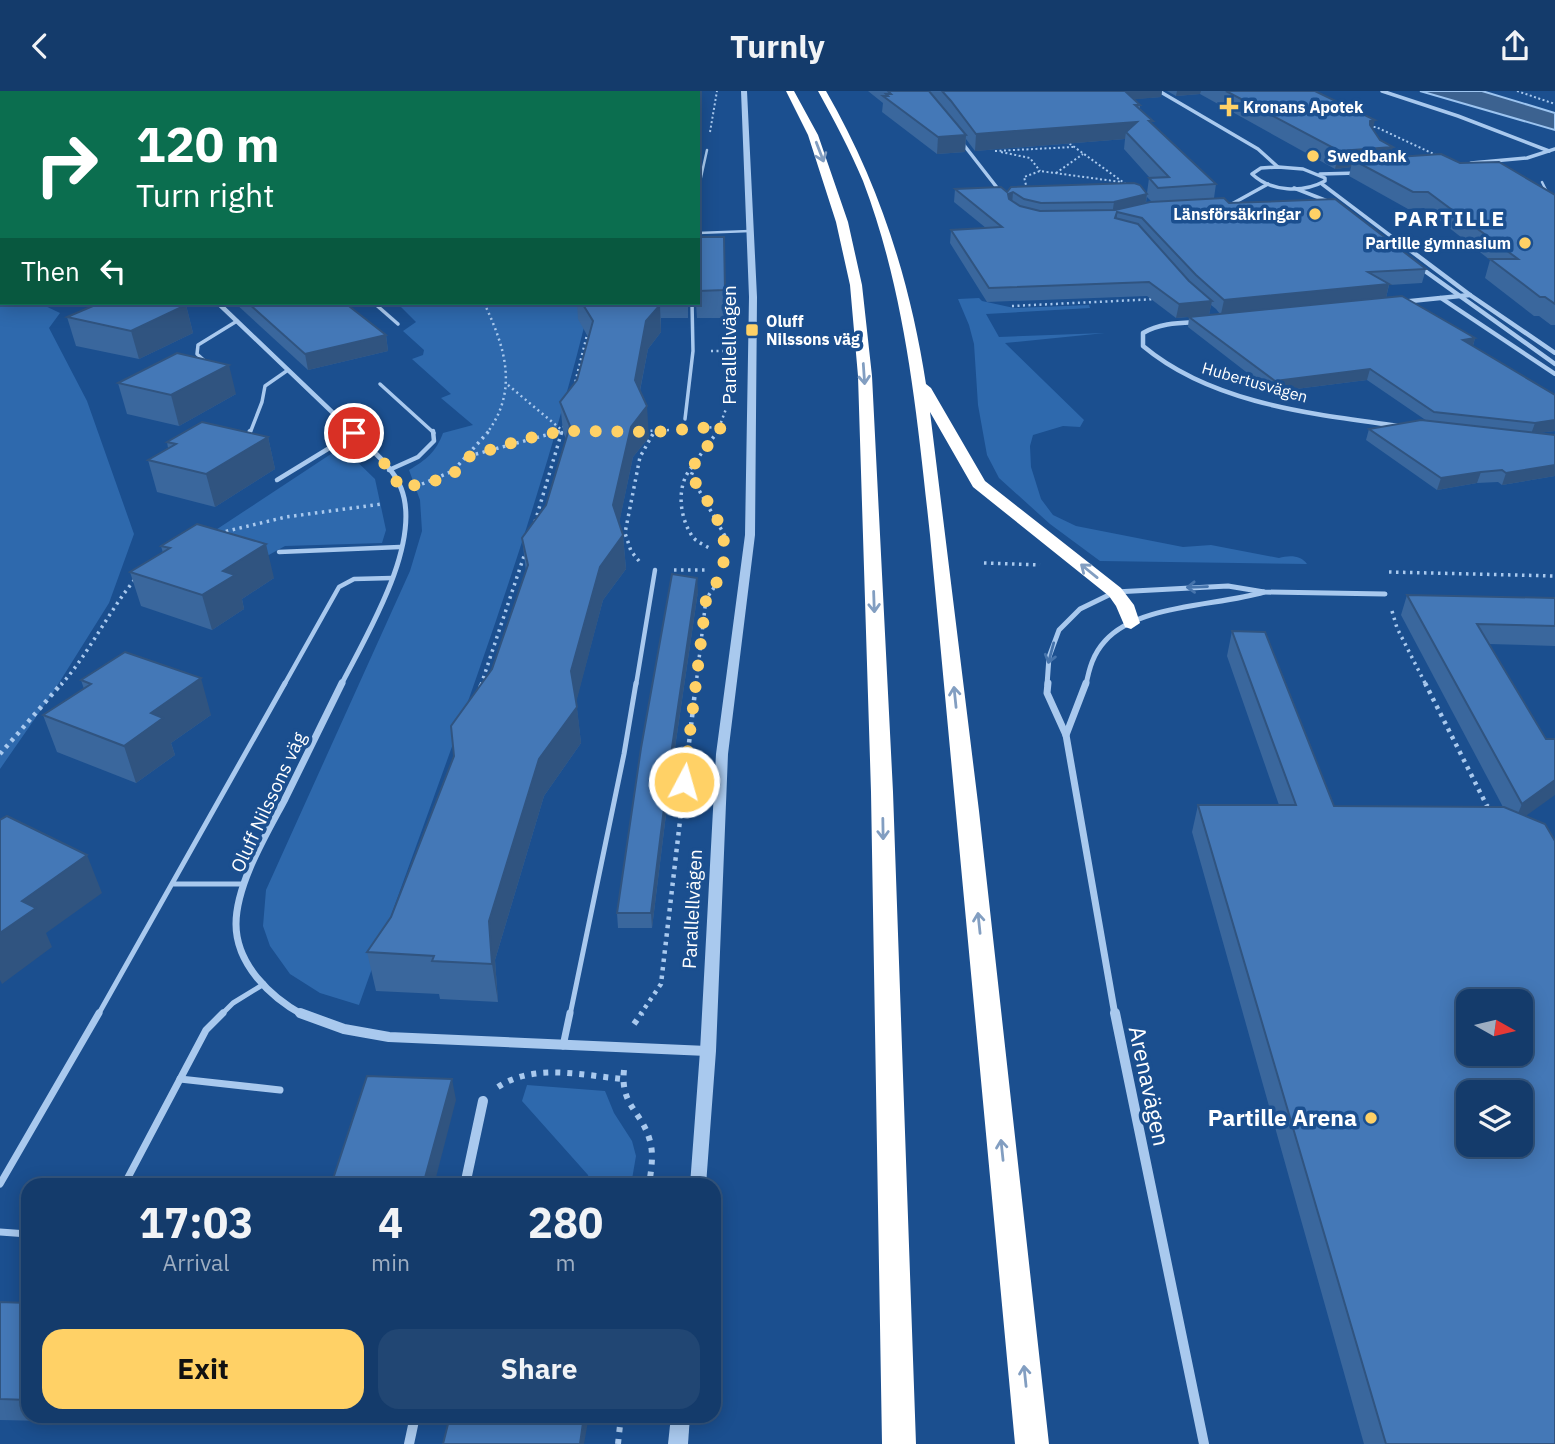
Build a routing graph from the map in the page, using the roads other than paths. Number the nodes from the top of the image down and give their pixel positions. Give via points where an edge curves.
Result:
1 (744, 91) edge
2 (790, 91) edge
3 (822, 91) edge
4 (1159, 91) edge
5 (1382, 91) edge
6 (954, 131) edge
7 (1555, 149) edge
8 (707, 151) road end
9 (1549, 151) junction
10 (1463, 164) edge
11 (1278, 167) junction
12 (1368, 171) edge
13 (1320, 174) junction
14 (700, 182) edge
15 (1542, 182) dead end
16 (1268, 184) junction
17 (1322, 184) junction
18 (1294, 188) junction
19 (1555, 197) edge
20 (1006, 201) edge
21 (1337, 205) edge
22 (1221, 208) edge
23 (750, 231) junction
24 (700, 233) edge
25 (1410, 260) edge
26 (1470, 295) junction
27 (1458, 296) junction
28 (1440, 298) junction
29 (1400, 302) edge
30 (220, 305) edge
31 (376, 305) edge
32 (692, 305) edge
33 (237, 321) junction
34 (1208, 321) edge
35 (398, 324) dead end
36 (1555, 353) edge
37 (1555, 364) edge
38 (214, 369) edge
39 (288, 370) junction
40 (1555, 374) edge
41 (919, 378) junction
42 (380, 384) dead end
43 (685, 419) dead end
44 (1409, 427) edge
45 (354, 433) junction
46 (244, 447) edge
47 (389, 470) junction
48 (277, 480) dead end
49 (400, 547) junction
50 (279, 552) dead end
51 (655, 570) road end
52 (392, 577) junction
53 (1264, 591) junction
54 (1115, 592) junction
55 (1385, 594) dead end
56 (1131, 623) junction
57 (1066, 735) junction
58 (174, 884) junction
59 (246, 884) junction
60 (264, 984) junction
61 (564, 1046) junction
62 (708, 1051) junction
63 (180, 1079) junction
64 (281, 1090) dead end
65 (483, 1101) road end
66 (128, 1178) edge
67 (466, 1178) edge
68 (699, 1178) edge
69 (0, 1184) edge
70 (0, 1232) edge
71 (21, 1234) edge
72 (414, 1423) edge
73 (680, 1423) edge
74 (409, 1444) edge
75 (678, 1444) edge
76 (899, 1444) edge
77 (1032, 1444) edge
78 (1204, 1444) edge

1 - 23 street, Parallellvägen
2 -> 76 highway via 813,135 842,222 856,285 865,376 882,792
3 - 41 highway via 871,190 892,249
4 - 11 street via 1258,149
5 - 9 street
6 - 20 street
7 - 9 street
8 - 14 lane
9 - 10 street via 1527,158
11 - 13 street
11 - 16 street via 1252,174
12 - 13 street
13 - 17 street via 1325,178
15 - 19 lane
16 - 18 street
16 - 22 street
17 - 18 street
17 - 26 street
18 - 21 street
23 - 24 lane
23 - 62 street, Parallellvägen via 750,535 722,754
25 - 27 street
26 - 27 street
26 - 36 street
27 - 28 street
27 - 37 street
28 - 29 street
28 - 40 street
30 - 33 street, Oluff Nilssons väg
31 - 35 lane
32 - 43 lane via 693,351
33 - 38 lane via 198,345 197,354
33 - 39 street, Oluff Nilssons väg
34 - 44 street, Hubertusvägen via 1150,329 1143,333 1143,346 1181,373 1224,390
39 - 45 street, Oluff Nilssons väg
39 - 46 lane via 265,386
54 -> 41 highway via 979,484
77 -> 41 highway
42 - 47 lane via 433,432 434,441 418,457
45 - 47 street, Oluff Nilssons väg
45 - 48 lane
47 - 49 street, Oluff Nilssons väg via 401,488 406,508
49 - 50 lane
49 - 52 street, Oluff Nilssons väg
51 - 61 lane via 624,754
52 - 58 lane via 354,579 339,587
52 - 59 street, Oluff Nilssons väg
53 -> 54 street, Arenavägen via 1228,586
53 - 55 street, Arenavägen
53 - 56 street, Arenavägen
54 - 56 highway
54 -> 57 street, Arenavägen via 1080,610 1059,629 1049,657 1047,693
56 - 57 street, Arenavägen via 1113,633 1093,657
57 - 78 street, Arenavägen via 1118,1029
58 - 59 lane
58 - 69 lane
59 - 60 street, Oluff Nilssons väg via 236,922 240,947
60 - 61 street, Oluff Nilssons väg via 303,1014 342,1028 396,1036
60 - 63 lane via 217,1016
61 - 62 street, Oluff Nilssons väg
62 - 68 street, Parallellvägen
63 - 64 lane
63 - 66 lane
65 - 67 street
70 - 71 lane
72 - 74 street
73 - 75 street

